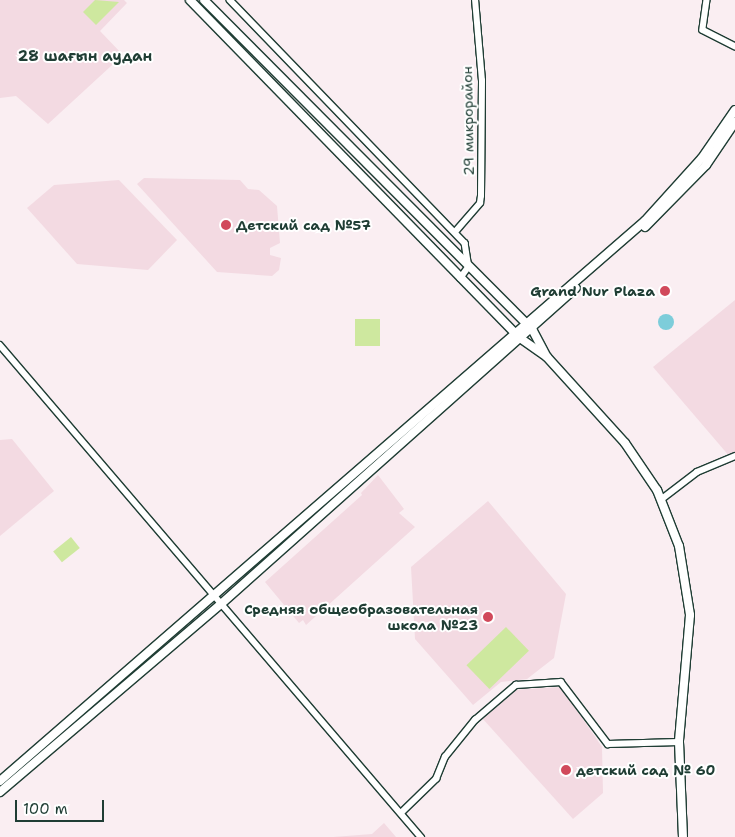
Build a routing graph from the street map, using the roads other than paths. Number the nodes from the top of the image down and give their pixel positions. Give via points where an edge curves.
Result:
1 (190, 0) edge
2 (203, 0) edge
3 (230, 0) edge
4 (475, 0) edge
5 (707, 0) edge
6 (196, 6) junction
7 (735, 46) edge
8 (735, 110) edge
9 (735, 122) edge
10 (455, 232) junction
11 (628, 239) junction
12 (469, 267) junction
13 (461, 278) junction
14 (529, 326) junction
15 (517, 336) junction
16 (0, 345) edge
17 (547, 357) junction
18 (735, 456) edge
19 (662, 499) junction
20 (214, 595) junction
21 (221, 604) junction
22 (679, 742) junction
23 (0, 781) edge
24 (0, 792) edge
25 (401, 813) junction
26 (421, 837) edge
27 (683, 837) edge

1 - 6 main road
2 - 6 street
2 - 12 main road
3 - 10 street
4 - 10 street, 29 микрорайон via 482,81 481,196 480,203
5 - 7 street via 703,30
6 - 13 main road
8 - 11 main road via 702,158
9 - 11 main road via 706,164
10 - 12 street via 465,243
11 - 14 main road
12 - 13 street
12 - 14 main road
13 - 15 main road
14 - 15 main road
14 - 17 main road
15 - 17 main road
15 - 20 main road
15 - 21 main road
16 - 20 street
17 - 19 main road via 626,443
18 - 19 street via 697,472
19 - 22 main road via 679,546 690,615
20 - 21 street
20 - 23 main road
21 - 24 main road
21 - 25 street
22 - 25 street via 608,744 561,682 510,687 475,720 445,757 436,778
22 - 27 main road
25 - 26 street

